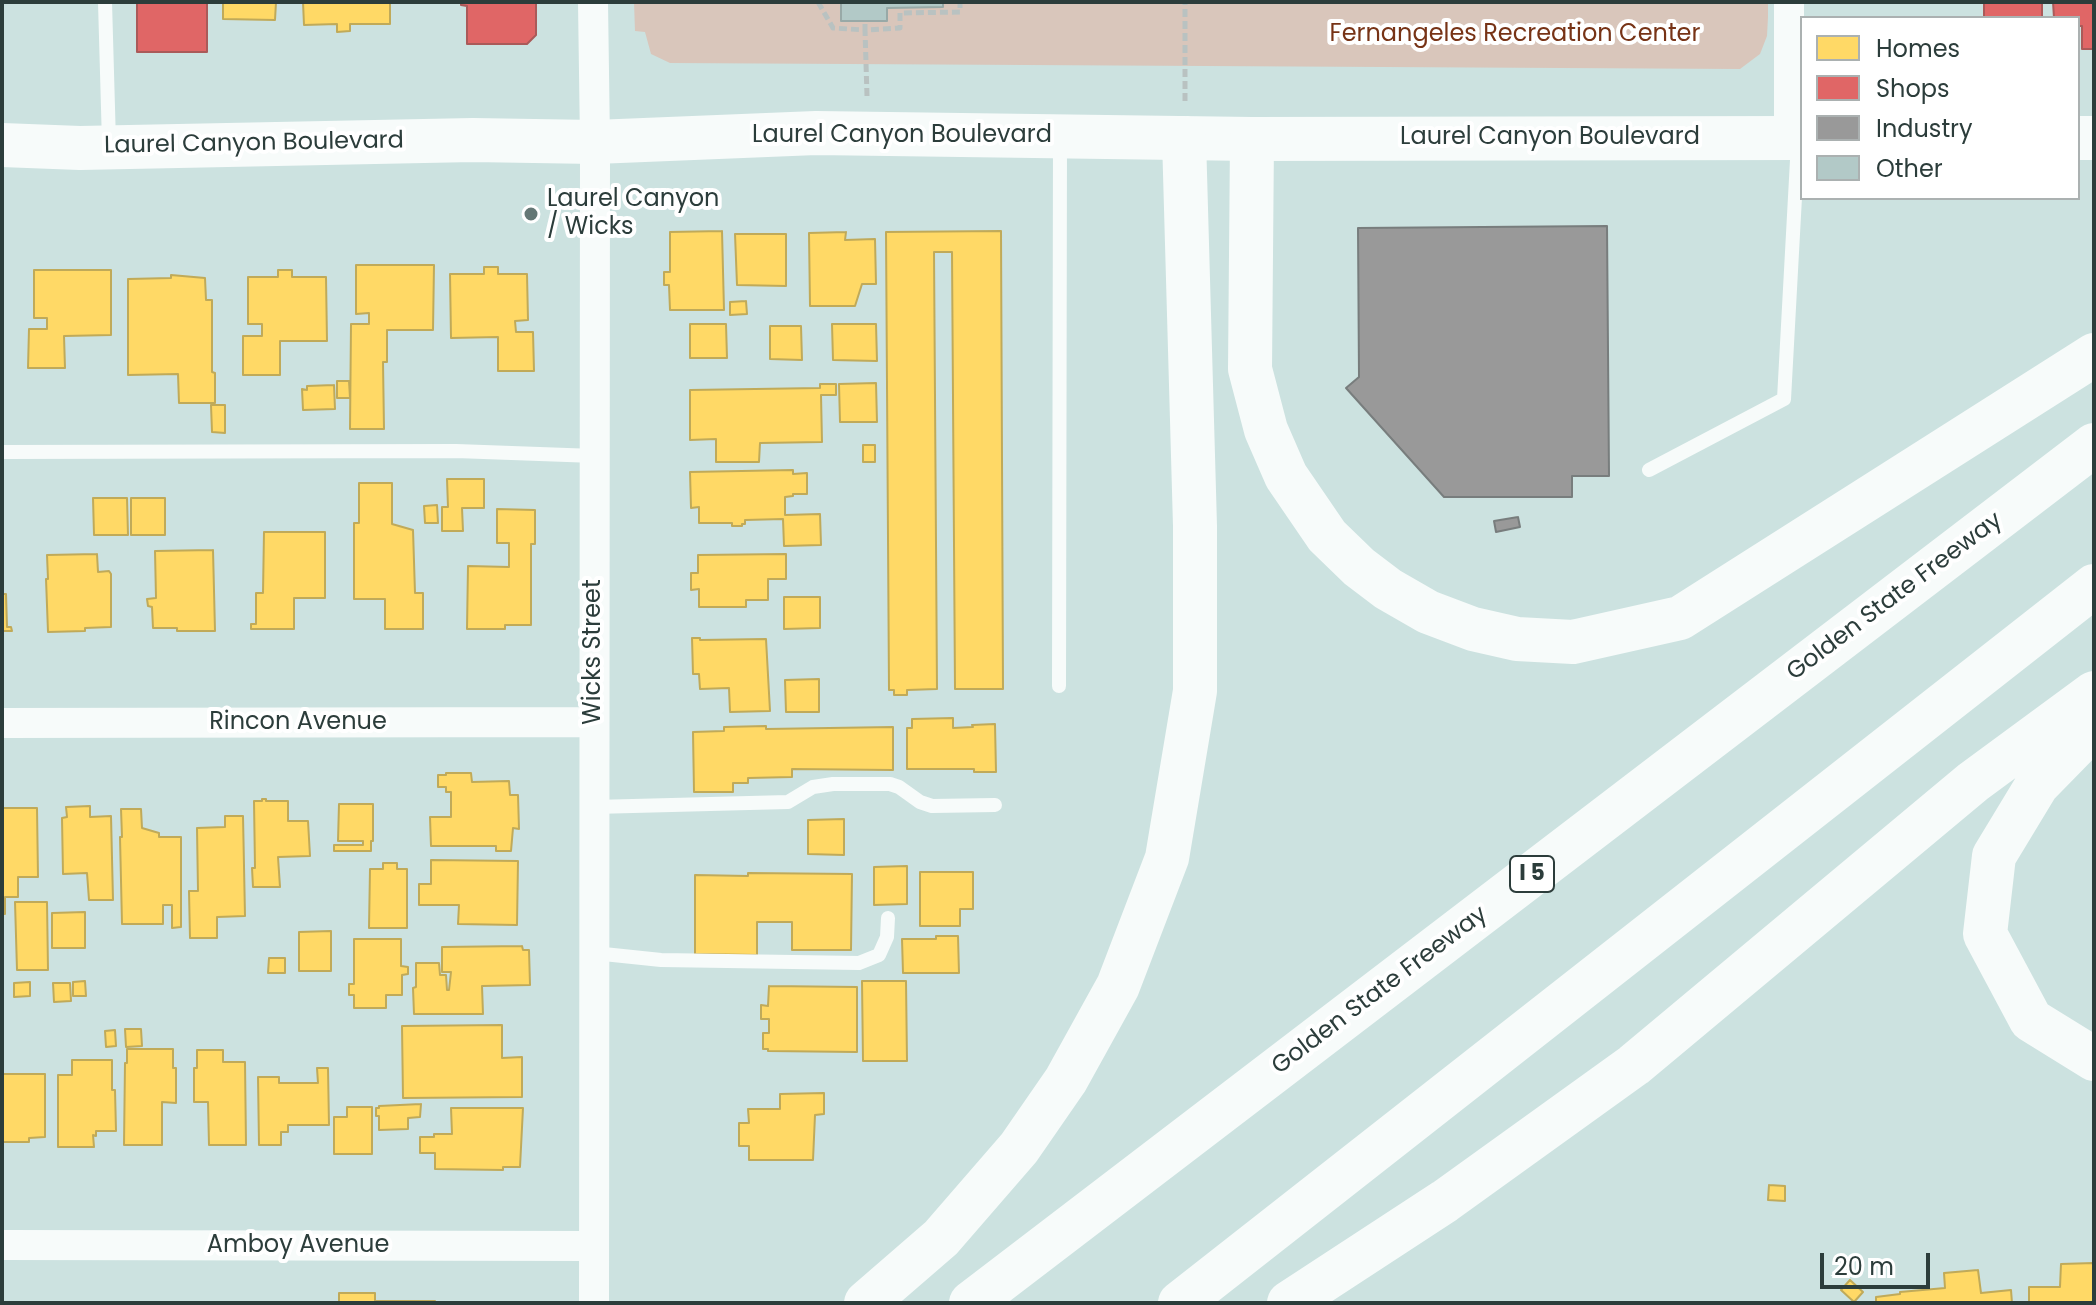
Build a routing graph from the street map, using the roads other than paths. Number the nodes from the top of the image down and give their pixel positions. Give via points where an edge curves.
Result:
1 (105, 2) edge
2 (593, 2) edge
3 (1789, 2) edge
4 (1060, 136) junction
5 (1184, 138) junction
6 (1796, 138) edge
7 (1252, 139) junction
8 (595, 142) junction
9 (2, 145) edge
10 (109, 148) junction
11 (2094, 355) edge
12 (2094, 445) edge
13 (2, 452) edge
14 (595, 456) junction
15 (1649, 470) dead end
16 (2094, 586) edge
17 (1059, 686) dead end
18 (2094, 693) edge
19 (594, 722) junction
20 (2, 723) edge
21 (2094, 727) edge
22 (995, 805) dead end
23 (594, 807) junction
24 (888, 918) dead end
25 (594, 953) junction
26 (2094, 1059) edge
27 (2, 1245) edge
28 (593, 1246) junction
29 (594, 1303) edge
30 (866, 1303) edge
31 (971, 1303) edge
32 (1180, 1303) edge
33 (1289, 1303) edge

1 - 10 lane
2 - 8 street, Wicks Street
3 - 6 street
4 - 5 main road, Laurel Canyon Boulevard
4 - 8 main road, Laurel Canyon Boulevard via 816,133
4 - 17 lane
5 - 7 main road, Laurel Canyon Boulevard
5 - 30 main road via 1195,691 1167,858 1118,986 1066,1080 1019,1148 941,1238
6 - 7 main road, Laurel Canyon Boulevard
6 - 15 lane via 1784,399
7 - 11 main road via 1250,369 1266,430 1286,476 1327,536 1359,567 1428,612 1473,629 1517,639 1573,642 1680,618
8 - 10 main road, Laurel Canyon Boulevard
8 - 14 street, Wicks Street
9 - 10 main road, Laurel Canyon Boulevard
12 - 31 main road, Golden State Freeway / I 5
13 - 14 lane via 456,451
14 - 19 street, Wicks Street
16 - 32 main road
18 - 33 main road via 1973,782 1634,1065 1445,1201
19 - 20 street, Rincon Avenue
19 - 23 street, Wicks Street
21 - 26 main road via 2037,785 1994,856 1985,934 2031,1020
22 - 23 lane via 932,806 890,784 833,784 813,787 788,802
23 - 25 street, Wicks Street
24 - 25 lane via 879,955 859,963 661,960
25 - 28 street, Wicks Street
27 - 28 street, Amboy Avenue
28 - 29 street, Wicks Street

